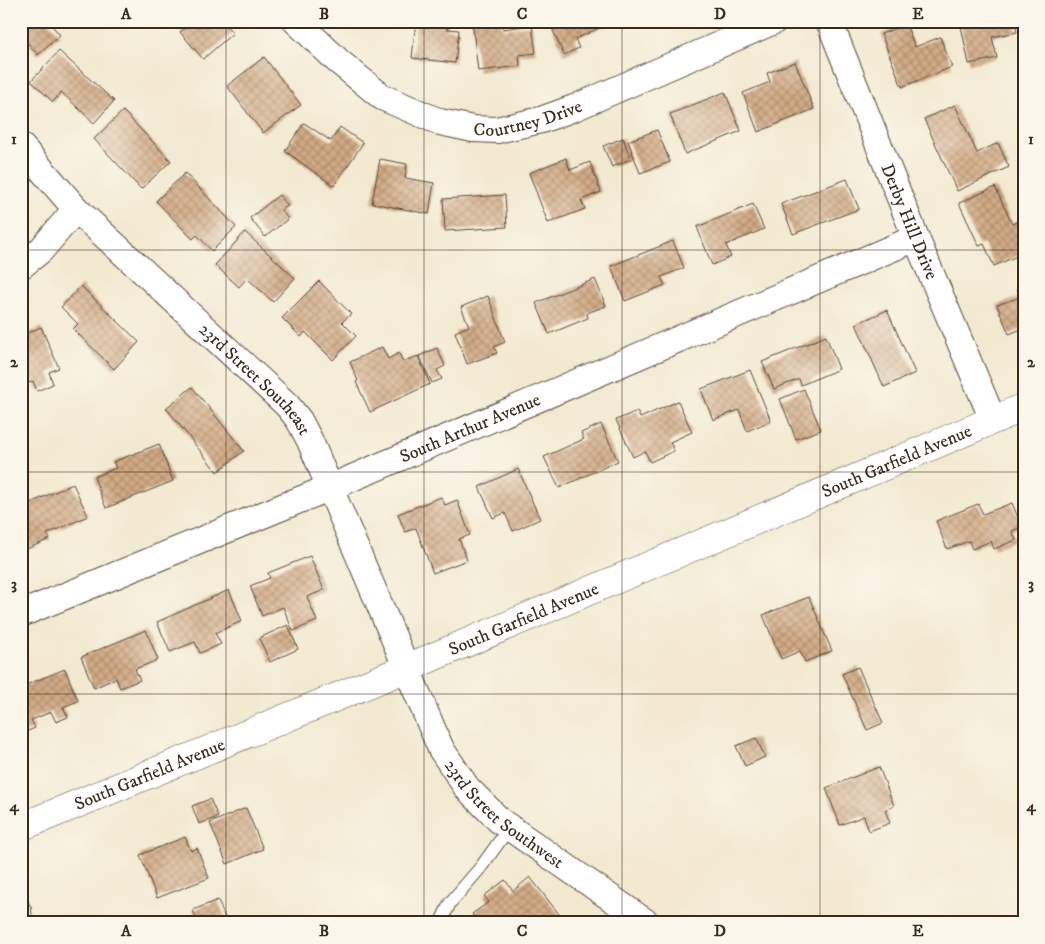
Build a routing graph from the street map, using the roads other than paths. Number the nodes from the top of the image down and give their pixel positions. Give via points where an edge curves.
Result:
1 (296, 21) edge
2 (774, 21) edge
3 (829, 21) edge
4 (21, 146) edge
5 (76, 209) junction
6 (916, 238) junction
7 (21, 266) edge
8 (1024, 407) edge
9 (993, 420) junction
10 (331, 487) junction
11 (21, 614) edge
12 (406, 668) junction
13 (21, 827) edge
14 (509, 828) junction
15 (21, 902) edge
16 (26, 923) edge
17 (439, 923) edge
18 (647, 923) edge

1 - 2 street, Courtney Drive via 338,62 382,97 440,122 498,130 574,108
3 - 6 street, Derby Hill Drive
4 - 5 street, 23rd Street Southeast
5 - 7 street via 41,250
5 - 10 street, 23rd Street Southeast via 287,405 299,420
6 - 9 street, Derby Hill Drive
6 - 10 street, South Arthur Avenue
8 - 9 street, South Garfield Avenue
9 - 12 street, South Garfield Avenue
10 - 11 street, South Arthur Avenue
10 - 12 street, 23rd Street Southeast
12 - 13 street, South Garfield Avenue
12 - 14 street, 23rd Street Southwest via 442,749 467,788
14 - 17 lane via 450,903
14 - 18 street, 23rd Street Southwest
15 - 16 lane

